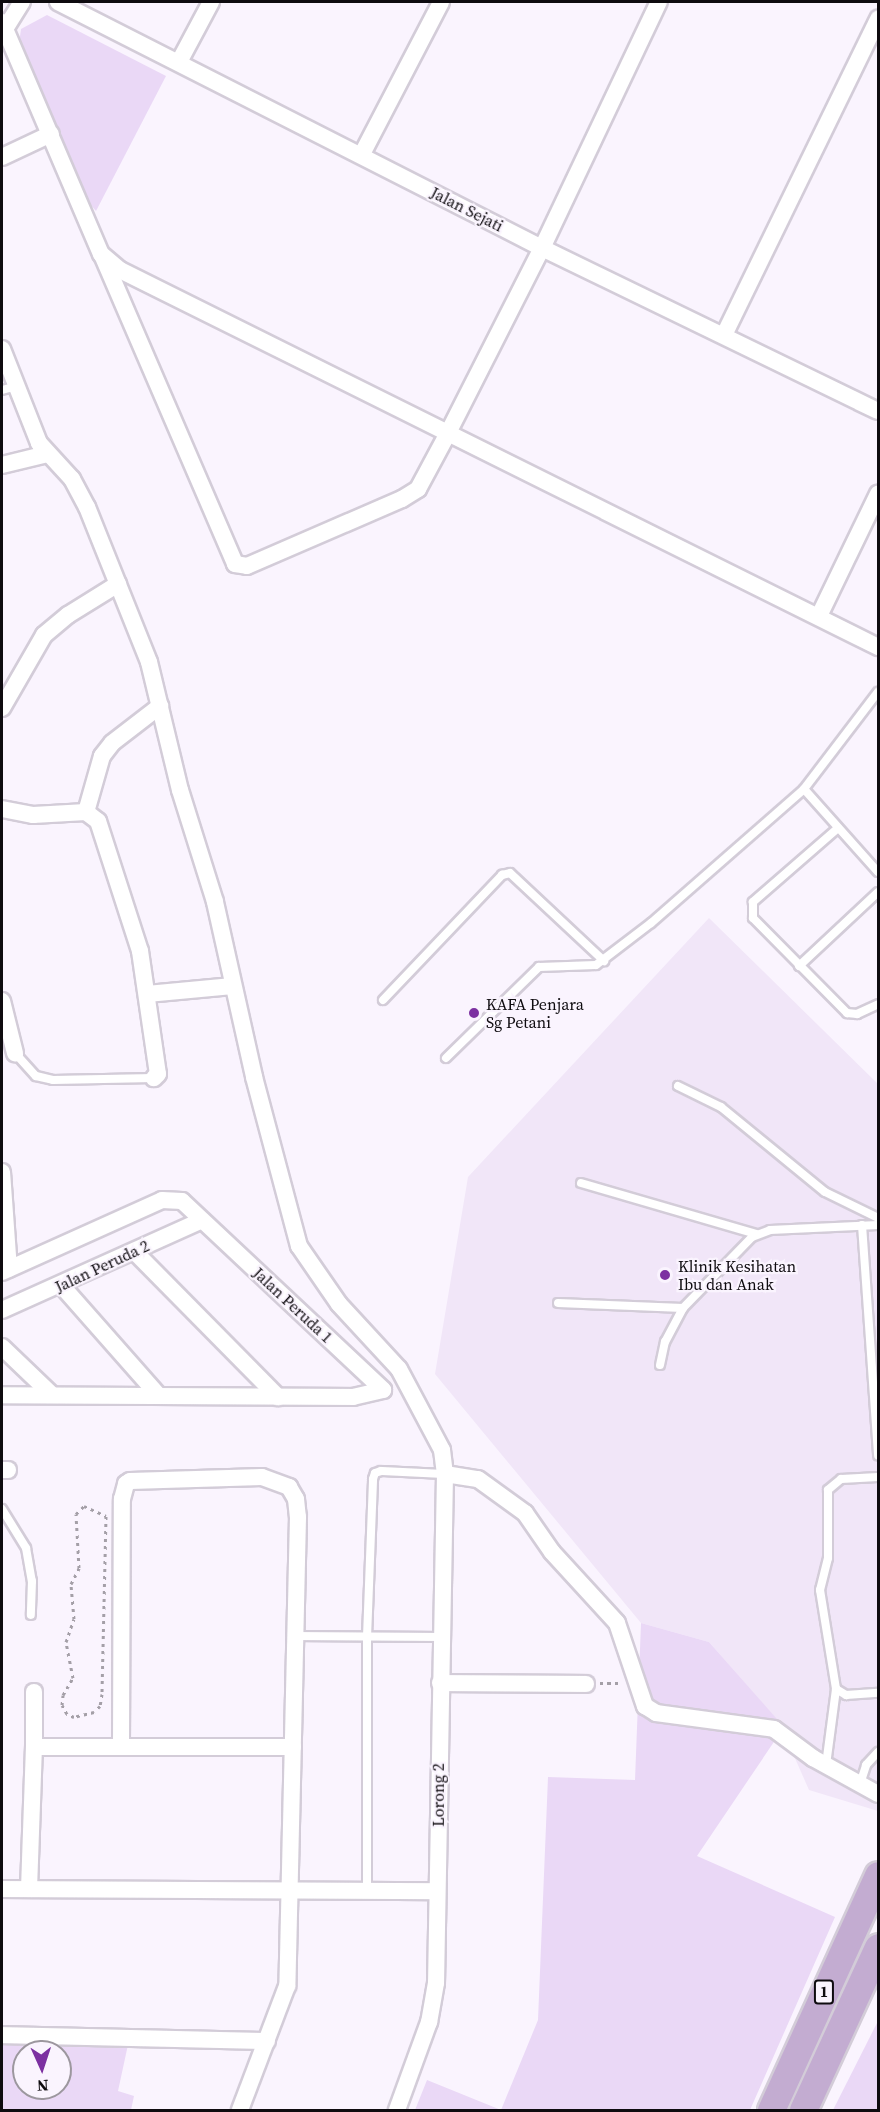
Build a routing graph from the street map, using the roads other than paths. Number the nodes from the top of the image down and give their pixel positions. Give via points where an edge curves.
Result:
1 (22, 2) edge
2 (58, 2) edge
3 (212, 2) edge
4 (441, 2) edge
5 (657, 2) edge
6 (879, 19) edge
7 (4, 34) edge
8 (179, 62) junction
9 (51, 134) junction
10 (362, 154) junction
11 (2, 157) edge
12 (542, 248) junction
13 (101, 254) junction
14 (724, 335) junction
15 (2, 349) edge
16 (9, 388) edge
17 (879, 411) edge
18 (448, 433) junction
19 (47, 454) junction
20 (2, 465) edge
21 (879, 494) edge
22 (118, 584) junction
23 (819, 616) junction
24 (879, 647) edge
25 (879, 692) edge
26 (4, 696) edge
27 (160, 706) junction
28 (804, 789) junction
29 (86, 812) junction
30 (3, 814) edge
31 (838, 828) junction
32 (879, 872) edge
33 (879, 892) edge
34 (604, 961) junction
35 (799, 966) junction
36 (233, 986) junction
37 (147, 994) junction
38 (383, 1000) dead end
39 (2, 1001) edge
40 (879, 1004) edge
41 (15, 1053) joint
42 (446, 1058) dead end
43 (154, 1078) joint
44 (678, 1086) dead end
45 (2, 1172) edge
46 (581, 1183) dead end
47 (879, 1218) edge
48 (202, 1220) junction
49 (862, 1225) junction
50 (879, 1225) edge
51 (758, 1234) junction
52 (135, 1252) junction
53 (5, 1270) edge
54 (62, 1286) junction
55 (558, 1303) dead end
56 (683, 1308) junction
57 (2, 1310) edge
58 (2, 1347) edge
59 (660, 1365) dead end
60 (51, 1394) junction
61 (2, 1395) edge
62 (158, 1395) junction
63 (278, 1396) junction
64 (879, 1455) edge
65 (445, 1474) junction
66 (879, 1477) edge
67 (2, 1509) edge
68 (31, 1615) dead end
69 (295, 1636) junction
70 (367, 1637) junction
71 (440, 1637) junction
72 (440, 1683) junction
73 (586, 1683) road end
74 (836, 1689) junction
75 (34, 1692) dead end
76 (879, 1693) edge
77 (121, 1746) junction
78 (34, 1747) junction
79 (293, 1747) junction
80 (879, 1752) edge
81 (826, 1765) junction
82 (860, 1784) junction
83 (879, 1794) edge
84 (879, 1875) edge
85 (2, 1889) edge
86 (29, 1889) junction
87 (291, 1891) junction
88 (368, 1891) junction
89 (437, 1891) junction
90 (879, 1947) edge
91 (2, 2035) edge
92 (267, 2041) junction
93 (240, 2110) edge
94 (397, 2110) edge
95 (771, 2110) edge
96 (803, 2110) edge

1 - 7 street
2 - 8 street, Jalan Sejati
3 - 8 street
4 - 10 street
5 - 12 street
6 - 14 street
7 - 9 street
8 - 10 street, Jalan Sejati
9 - 11 street
9 - 13 street
10 - 12 street, Jalan Sejati
12 - 14 street, Jalan Sejati
12 - 18 street
13 - 18 street via 139,280
13 - 18 street via 235,564 247,566 412,494
14 - 17 street, Jalan Sejati
15 - 16 street
16 - 19 street
18 - 23 street
19 - 20 street
19 - 22 street via 72,479
21 - 23 street
22 - 26 street via 53,625
22 - 27 street via 146,651
23 - 24 street
25 - 28 lane
27 - 29 street via 127,730 102,756
27 - 36 street via 180,790 215,902
28 - 31 lane
28 - 34 lane
29 - 30 street
29 - 37 street via 95,816 102,829 140,951
31 - 32 lane
31 - 35 lane via 753,902 751,909 753,918
33 - 35 lane
34 - 38 lane via 510,873 502,875
34 - 42 lane via 539,967
35 - 40 lane via 847,1013 857,1014
36 - 37 street
36 - 65 street via 299,1246 339,1304 399,1369 442,1450
37 - 43 street via 158,1074
39 - 41 street
41 - 43 lane via 36,1076 53,1080
44 - 47 lane via 726,1110 825,1192
45 - 53 street
46 - 51 lane
48 - 52 street, Jalan Peruda 2
48 - 53 street, Jalan Peruda 1 via 182,1201 162,1200
48 - 63 street, Jalan Peruda 1 via 383,1390 353,1397
49 - 50 lane
49 - 51 lane
49 - 64 lane
51 - 56 lane
52 - 54 street, Jalan Peruda 2
52 - 63 street
54 - 57 street, Jalan Peruda 2
54 - 62 street
55 - 56 lane
56 - 59 lane via 665,1342
58 - 60 street
60 - 61 street
60 - 62 street
62 - 63 street
65 - 70 lane via 375,1473
65 - 71 street, Lorong 2
65 - 81 street via 478,1479 525,1513 552,1552 617,1623 645,1707 656,1713 774,1729
66 - 74 lane via 841,1479 828,1491 828,1558 820,1590
67 - 68 lane via 26,1548 32,1581
69 - 70 lane
69 - 77 street via 298,1517 296,1499 289,1487 262,1478 130,1481 122,1499
69 - 79 street
70 - 71 lane
70 - 88 lane
71 - 72 street, Lorong 2
72 - 73 street
72 - 89 street, Lorong 2
74 - 76 lane via 846,1695
74 - 81 lane
75 - 78 street
77 - 78 street
77 - 79 street
78 - 86 street
79 - 87 street
80 - 82 lane via 866,1766
81 - 82 street
82 - 83 street
84 - 95 main road, 1
85 - 86 street
86 - 87 street
87 - 88 street
87 - 92 street via 287,1986
88 - 89 street
89 - 94 street, Lorong 2 via 434,2002
90 - 96 main road, 1
91 - 92 street
92 - 93 street

